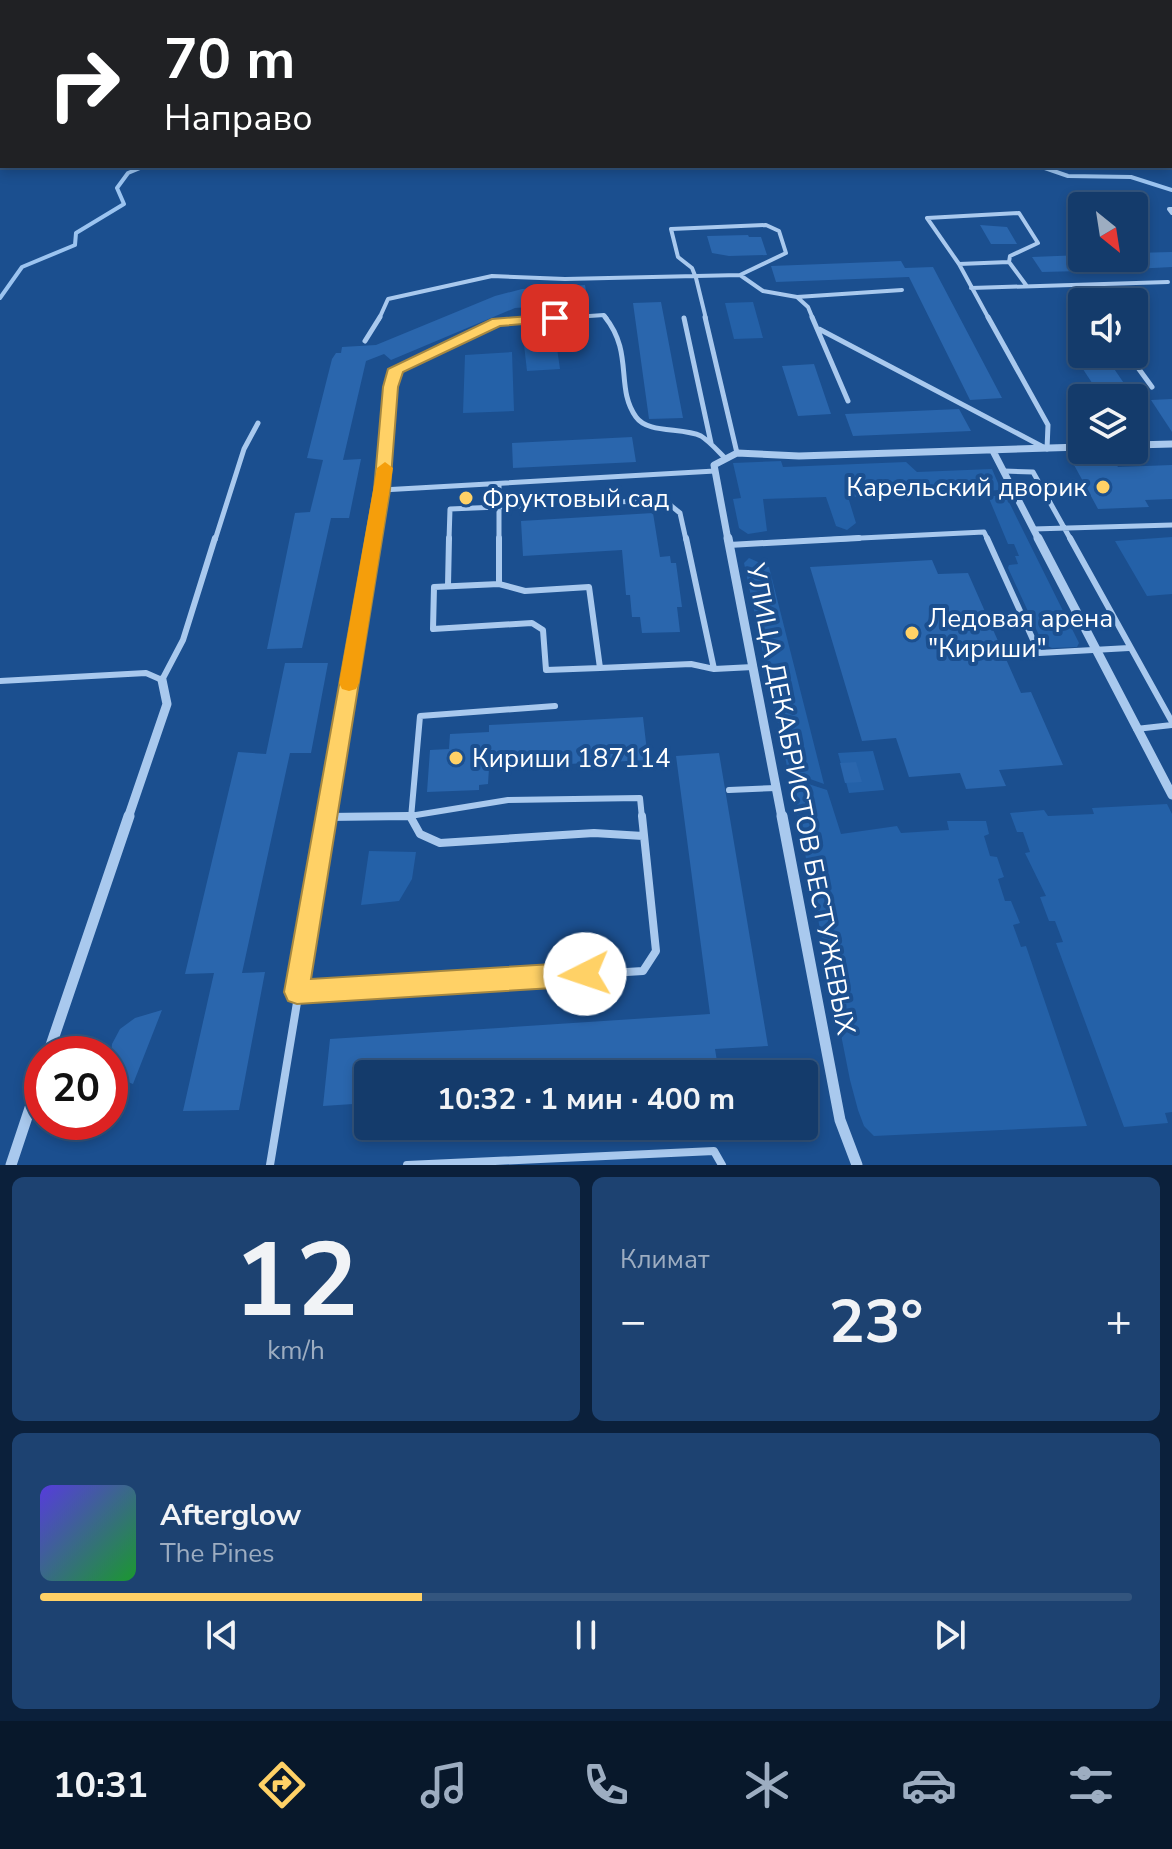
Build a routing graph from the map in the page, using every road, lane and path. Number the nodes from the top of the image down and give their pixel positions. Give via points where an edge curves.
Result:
1 (1009, 262) junction
2 (959, 264) junction
3 (740, 275) junction
4 (696, 278) junction
5 (1168, 282) dead end
6 (1026, 285) junction
7 (1078, 285) junction
8 (971, 288) junction
9 (1080, 288) edge
10 (902, 290) dead end
11 (826, 294) junction
12 (797, 297) junction
13 (830, 303) dead end
14 (684, 318) dead end
15 (1005, 326) dead end
16 (993, 327) junction
17 (819, 329) junction
18 (365, 341) dead end
19 (1138, 368) edge
20 (1152, 387) dead end
21 (848, 401) dead end
22 (258, 423) dead end
23 (1172, 444) edge
24 (1148, 445) edge
25 (712, 447) junction
26 (1068, 448) edge
27 (1047, 449) junction
28 (993, 451) junction
29 (737, 453) junction
30 (724, 457) junction
31 (715, 471) junction
32 (1004, 471) junction
33 (499, 484) junction
34 (382, 490) junction
35 (499, 506) junction
36 (1172, 525) edge
37 (1063, 528) junction
38 (1033, 529) junction
39 (729, 545) junction
40 (499, 584) junction
41 (448, 585) junction
42 (1129, 648) junction
43 (1094, 650) junction
44 (753, 667) junction
45 (600, 669) junction
46 (714, 669) junction
47 (162, 680) junction
48 (0, 681) edge
49 (555, 706) dead end
50 (1172, 724) edge
51 (1136, 729) junction
52 (776, 788) junction
53 (729, 790) dead end
54 (1172, 795) edge
55 (410, 816) junction
56 (327, 817) junction
57 (643, 836) junction
58 (297, 992) junction
59 (54, 1036) edge
60 (24, 1126) edge
61 (11, 1165) edge
62 (270, 1165) edge
63 (407, 1165) edge
64 (722, 1165) edge
65 (857, 1165) edge

1 - 2 lane
1 - 2 lane via 1010,256 1038,243 1019,213 927,218
1 - 6 lane
2 - 8 lane
3 - 4 lane
3 - 4 lane via 786,253 779,231 766,225 671,229 678,257
3 - 12 lane via 763,291
4 - 18 lane via 492,276 388,299
4 - 29 lane
5 - 7 lane
6 - 7 lane
6 - 8 lane
7 - 9 lane
8 - 16 lane
10 - 11 lane
11 - 12 lane
11 - 13 lane
12 - 17 lane
14 - 25 lane
15 - 16 lane
16 - 27 lane via 1048,425
17 - 21 lane
17 - 27 lane
19 - 20 lane
22 - 47 lane via 244,449 183,640
23 - 24 street
25 - 30 lane
25 - 34 lane via 692,433 635,419 628,404 621,340 604,315 497,322 396,369
26 - 27 street
27 - 28 street
28 - 29 street
28 - 32 street
29 - 30 street
30 - 31 street via 714,465
31 - 33 lane
31 - 39 street, УЛИЦА ДЕКАБРИСТОВ БЕСТУЖЕВЫХ
32 - 37 lane via 1033,472
32 - 38 street
33 - 34 lane
33 - 35 lane
34 - 56 lane
35 - 40 lane
35 - 41 lane via 450,509
35 - 46 lane via 664,500 680,513
36 - 37 lane
37 - 38 lane
37 - 42 lane
38 - 43 street
39 - 43 lane via 984,532 1039,653
39 - 44 street, УЛИЦА ДЕКАБРИСТОВ БЕСТУЖЕВЫХ
40 - 41 lane
40 - 45 lane via 525,591 589,587
41 - 45 lane via 434,587 433,629 532,623 543,630 546,670
42 - 43 lane
42 - 50 lane
43 - 51 street
44 - 46 lane
44 - 52 street, УЛИЦА ДЕКАБРИСТОВ БЕСТУЖЕВЫХ
45 - 46 lane via 691,664
47 - 48 lane via 146,673
47 - 59 street via 167,704
49 - 55 lane via 420,716
50 - 51 lane
51 - 54 street
52 - 53 lane
52 - 65 street, УЛИЦА ДЕКАБРИСТОВ БЕСТУЖЕВЫХ via 840,1120
55 - 56 lane
55 - 57 lane via 420,834 440,843 594,833
55 - 57 lane via 508,800 640,798
56 - 58 lane
57 - 58 lane via 656,951 643,971
58 - 62 lane
60 - 61 street
63 - 64 lane via 714,1151

